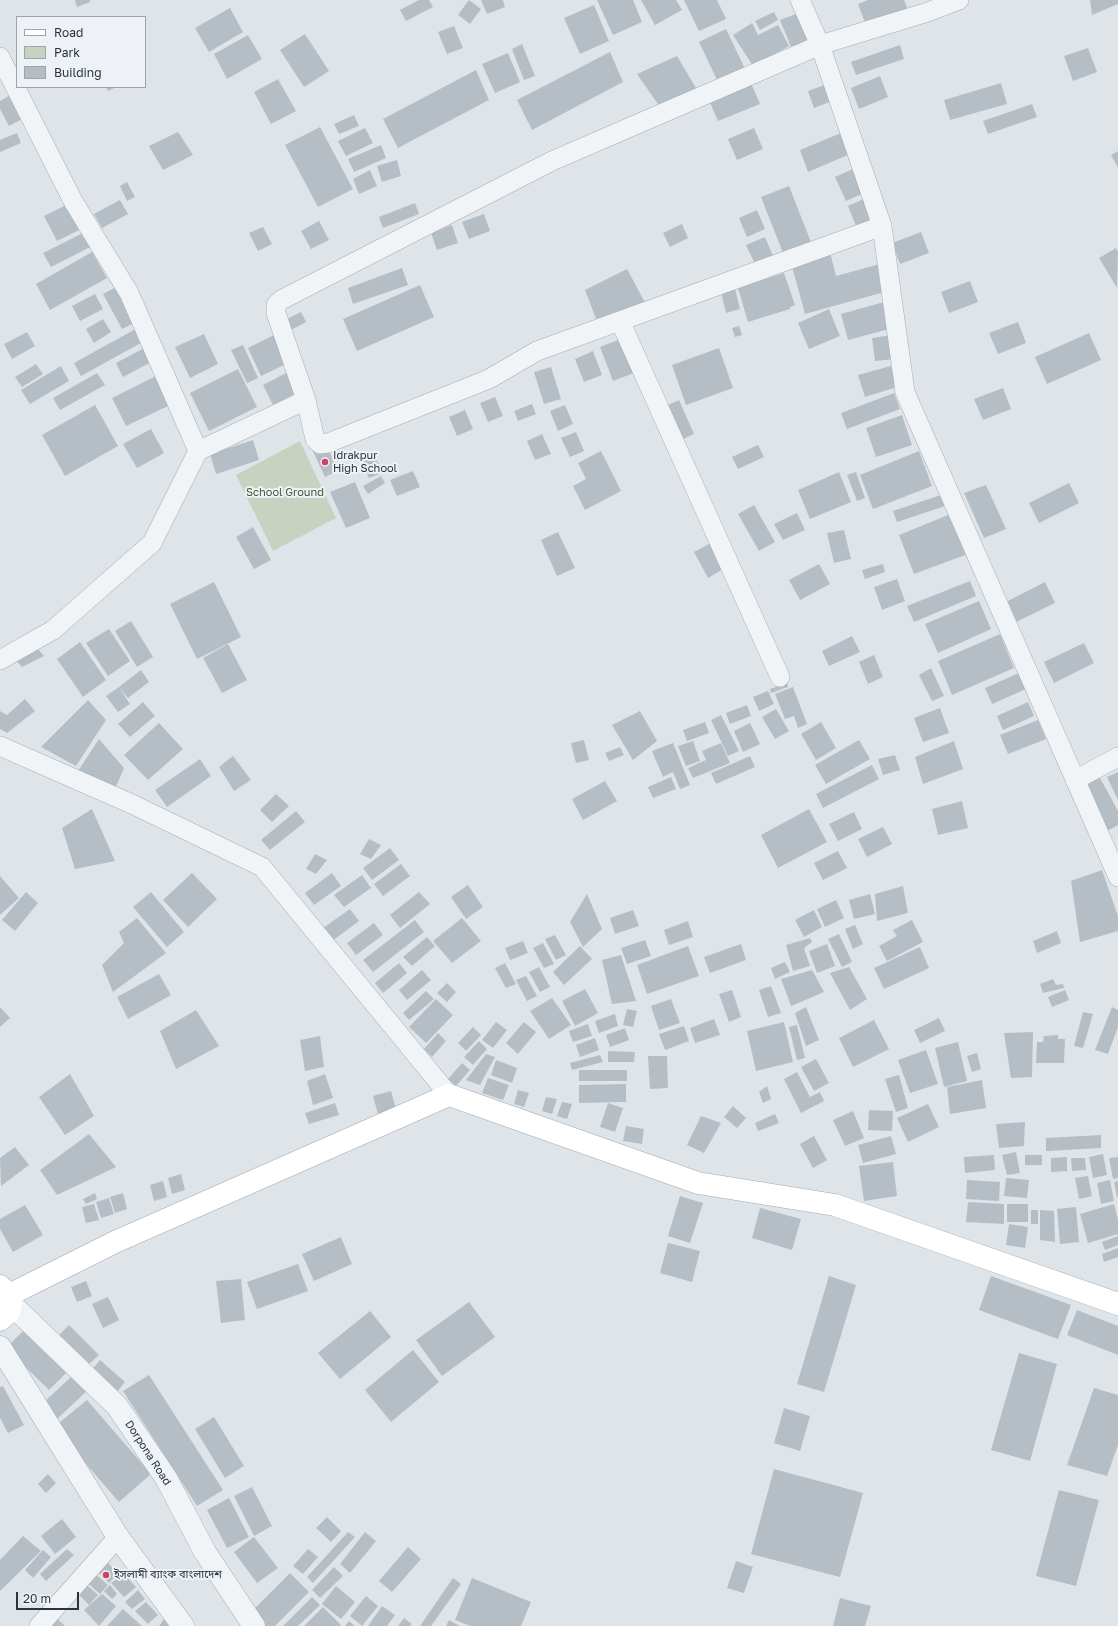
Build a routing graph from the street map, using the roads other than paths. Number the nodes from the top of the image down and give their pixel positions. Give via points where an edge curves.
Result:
1 (800, 0) edge
2 (959, 0) edge
3 (820, 45) junction
4 (0, 57) edge
5 (882, 226) junction
6 (620, 321) junction
7 (306, 400) junction
8 (198, 451) junction
9 (0, 660) edge
10 (780, 677) dead end
11 (0, 746) edge
12 (1118, 757) edge
13 (1075, 780) junction
14 (1118, 877) edge
15 (449, 1094) junction
16 (5, 1301) edge
17 (1118, 1304) edge
18 (0, 1347) edge
19 (118, 1538) junction
20 (39, 1626) edge
21 (183, 1626) edge
22 (254, 1626) edge

1 - 3 street
2 - 3 street
3 - 5 street
3 - 7 street via 552,161 281,300 276,305 276,313
4 - 8 street via 73,201 129,293
5 - 6 street
5 - 13 street via 905,392
6 - 7 street via 537,351 489,379 328,443 320,444 316,439
6 - 10 street
7 - 8 street
8 - 9 street via 152,543 53,630
11 - 15 street via 134,805 262,867
12 - 13 street
13 - 14 street
15 - 16 main road via 115,1242
15 - 17 main road via 698,1183 835,1206
16 - 22 street, Dorpona Road via 117,1406 166,1478 205,1552
18 - 19 street
19 - 20 street
19 - 21 street

